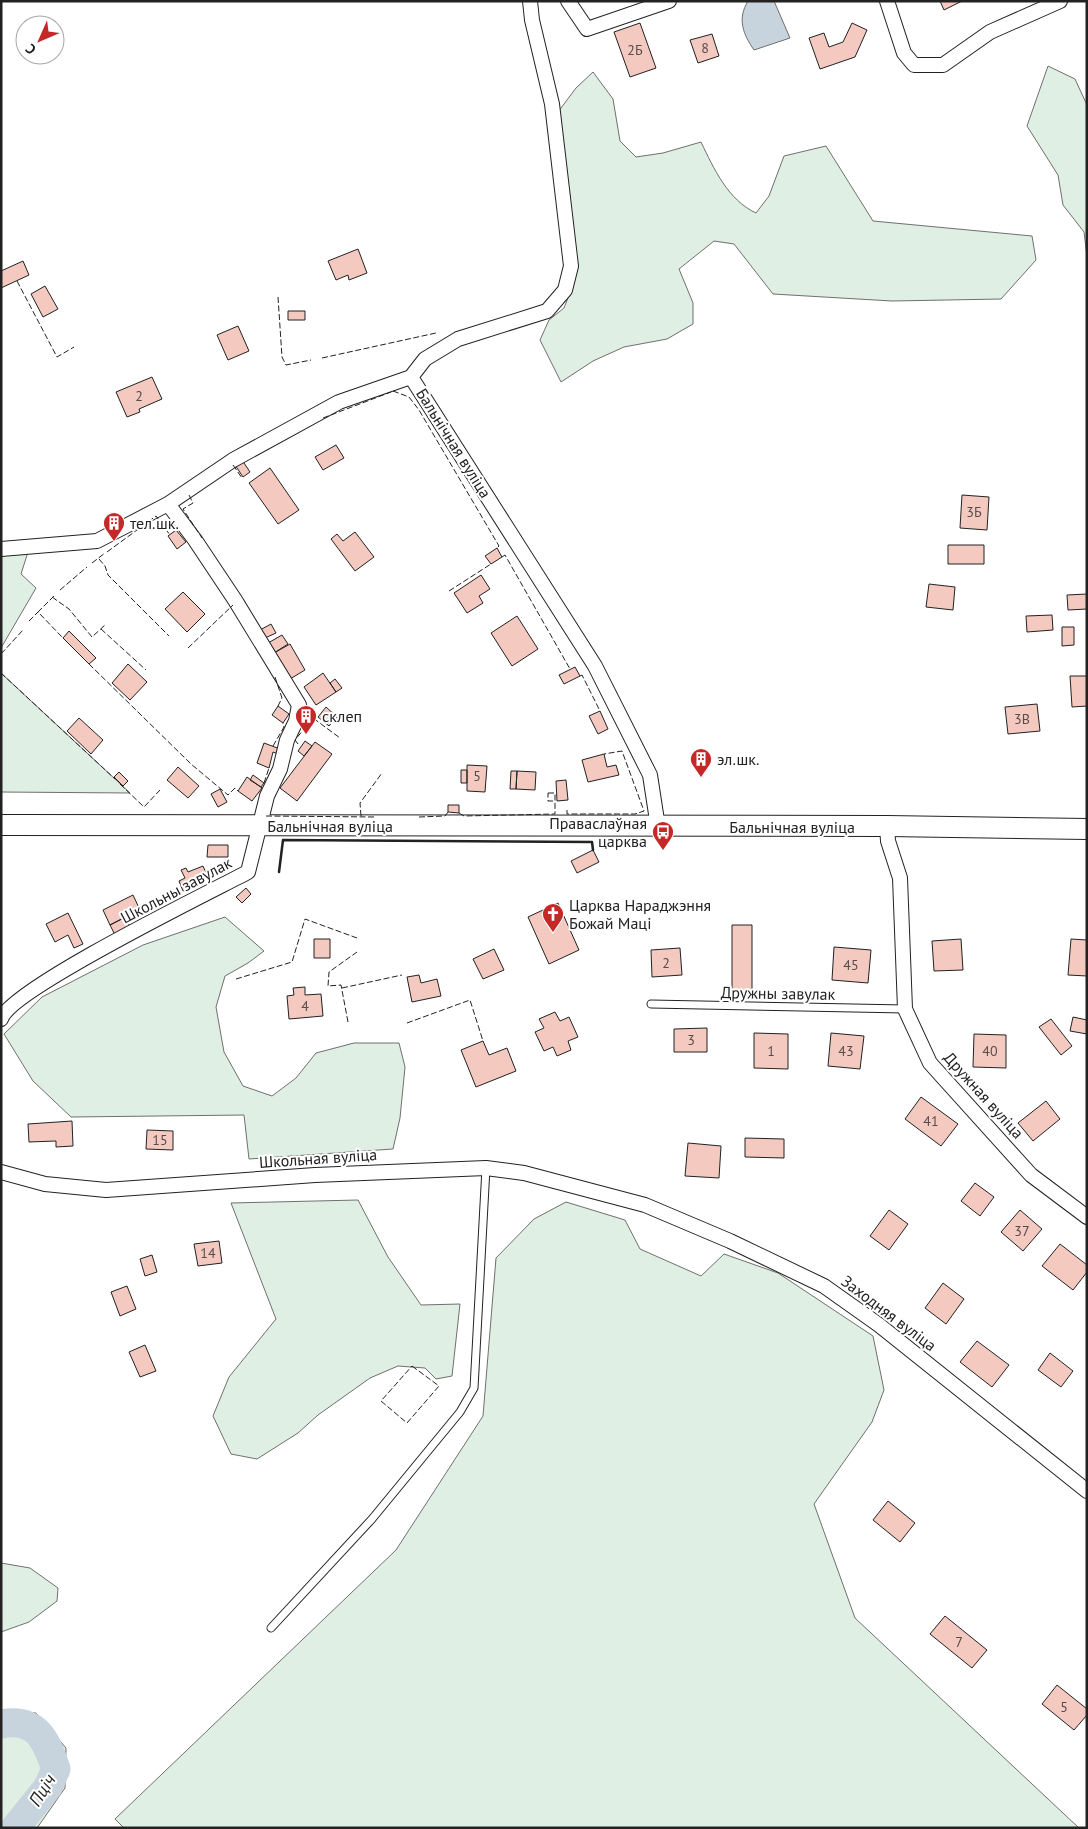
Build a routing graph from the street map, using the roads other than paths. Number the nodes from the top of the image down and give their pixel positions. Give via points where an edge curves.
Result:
1 (530, 1) edge
2 (568, 1) edge
3 (669, 1) edge
4 (887, 1) edge
5 (1060, 1) edge
6 (411, 376) junction
7 (168, 504) junction
8 (1, 549) edge
9 (1, 825) edge
10 (259, 826) junction
11 (887, 826) junction
12 (658, 827) junction
13 (1087, 829) edge
14 (651, 1004) dead end
15 (904, 1009) junction
16 (1, 1019) edge
17 (486, 1168) junction
18 (1, 1172) edge
19 (640, 1204) joint
20 (1087, 1217) edge
21 (1087, 1491) edge
22 (271, 1628) dead end

1 - 6 street via 552,104 571,266 565,290 547,311 458,339 425,359
2 - 3 street via 587,29
4 - 5 street via 904,53 914,65 944,65 990,32
6 - 7 street via 388,387 369,390 339,402 262,443
6 - 12 street, Бальнічная вуліца via 595,666 650,775
7 - 8 street via 97,541
7 - 10 street, Школьны завулак via 235,600 299,705
9 - 10 street, Бальнічная вуліца
10 - 12 street, Бальнічная вуліца
10 - 16 street, Школьны завулак via 248,872 53,976 17,1002
11 - 12 street, Бальнічная вуліца
11 - 13 street, Бальнічная вуліца
11 - 15 street, Дружная вуліца via 888,841 900,878
14 - 15 lane, Дружны завулак
15 - 20 street, Дружная вуліца via 930,1063 1031,1174
17 - 18 street, Школьная вуліца via 315,1175 106,1190 45,1184
17 - 19 street, Школьная вуліца via 524,1173
17 - 22 lane via 474,1388 460,1412 372,1519
19 - 21 street, Заходняя вуліца via 730,1241 824,1286 879,1324

